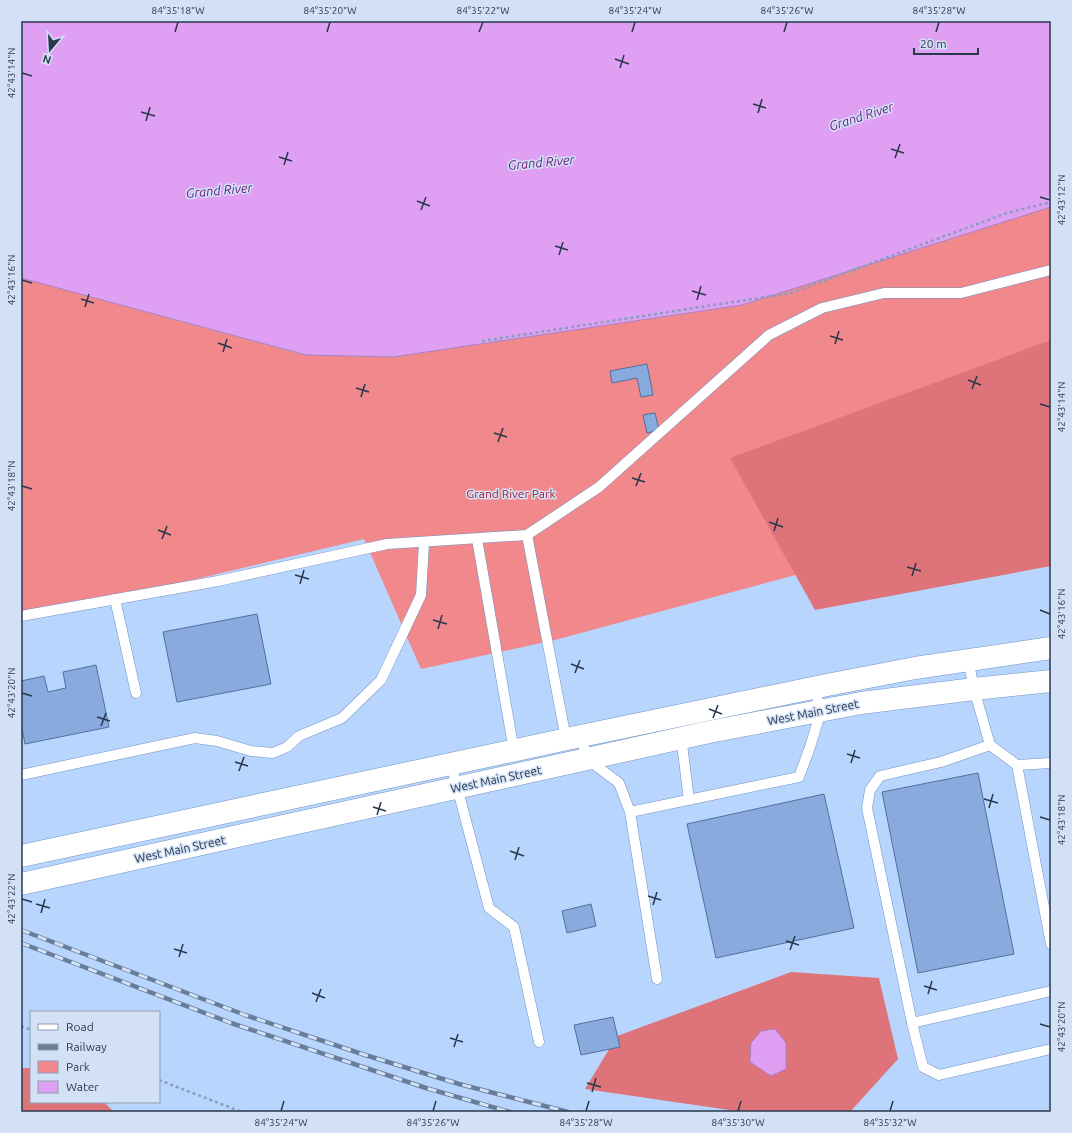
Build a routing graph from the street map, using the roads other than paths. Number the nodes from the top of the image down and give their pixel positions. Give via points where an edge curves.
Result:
1 (1051, 270) edge
2 (527, 536) junction
3 (477, 539) junction
4 (424, 543) junction
5 (115, 599) junction
6 (21, 616) edge
7 (1051, 648) edge
8 (968, 660) junction
9 (1051, 680) edge
10 (814, 688) junction
11 (974, 689) junction
12 (136, 693) dead end
13 (821, 711) junction
14 (675, 716) junction
15 (574, 738) junction
16 (682, 738) junction
17 (990, 745) junction
18 (514, 751) junction
19 (587, 759) junction
20 (1051, 763) edge
21 (451, 764) junction
22 (1017, 765) junction
23 (21, 775) edge
24 (457, 788) junction
25 (689, 800) junction
26 (630, 812) junction
27 (21, 856) edge
28 (21, 884) edge
29 (1051, 944) edge
30 (658, 979) dead end
31 (1051, 991) edge
32 (912, 1023) junction
33 (540, 1042) dead end
34 (1051, 1049) edge

1 - 2 lane via 961,293 884,293 822,308 769,335 599,487
2 - 3 lane
2 - 15 lane
3 - 4 lane
3 - 18 lane
4 - 5 lane via 387,544 218,581
4 - 23 lane via 421,595 381,680 342,718 299,736 287,747 273,753 251,751 217,741 195,738
5 - 6 lane
5 - 12 lane
7 - 8 main road, West Main Street
8 - 10 main road, West Main Street
8 - 11 lane
9 - 11 main road, West Main Street
10 - 13 lane
10 - 14 main road, West Main Street
11 - 13 main road, West Main Street via 861,703
11 - 17 lane
13 - 16 main road, West Main Street
13 - 25 lane via 799,777
14 - 15 main road, West Main Street
14 - 16 lane
15 - 18 main road, West Main Street
15 - 19 lane
16 - 19 main road, West Main Street
16 - 25 lane
17 - 22 lane
17 - 32 lane via 941,762 880,776 870,790 867,808
18 - 21 main road, West Main Street
19 - 24 main road, West Main Street
19 - 26 lane via 619,783
20 - 22 lane
21 - 24 lane
21 - 27 main road, West Main Street
22 - 29 lane
24 - 28 main road, West Main Street
24 - 33 lane via 489,908 514,927
25 - 26 lane
26 - 30 lane
31 - 32 lane
32 - 34 lane via 923,1067 939,1075

